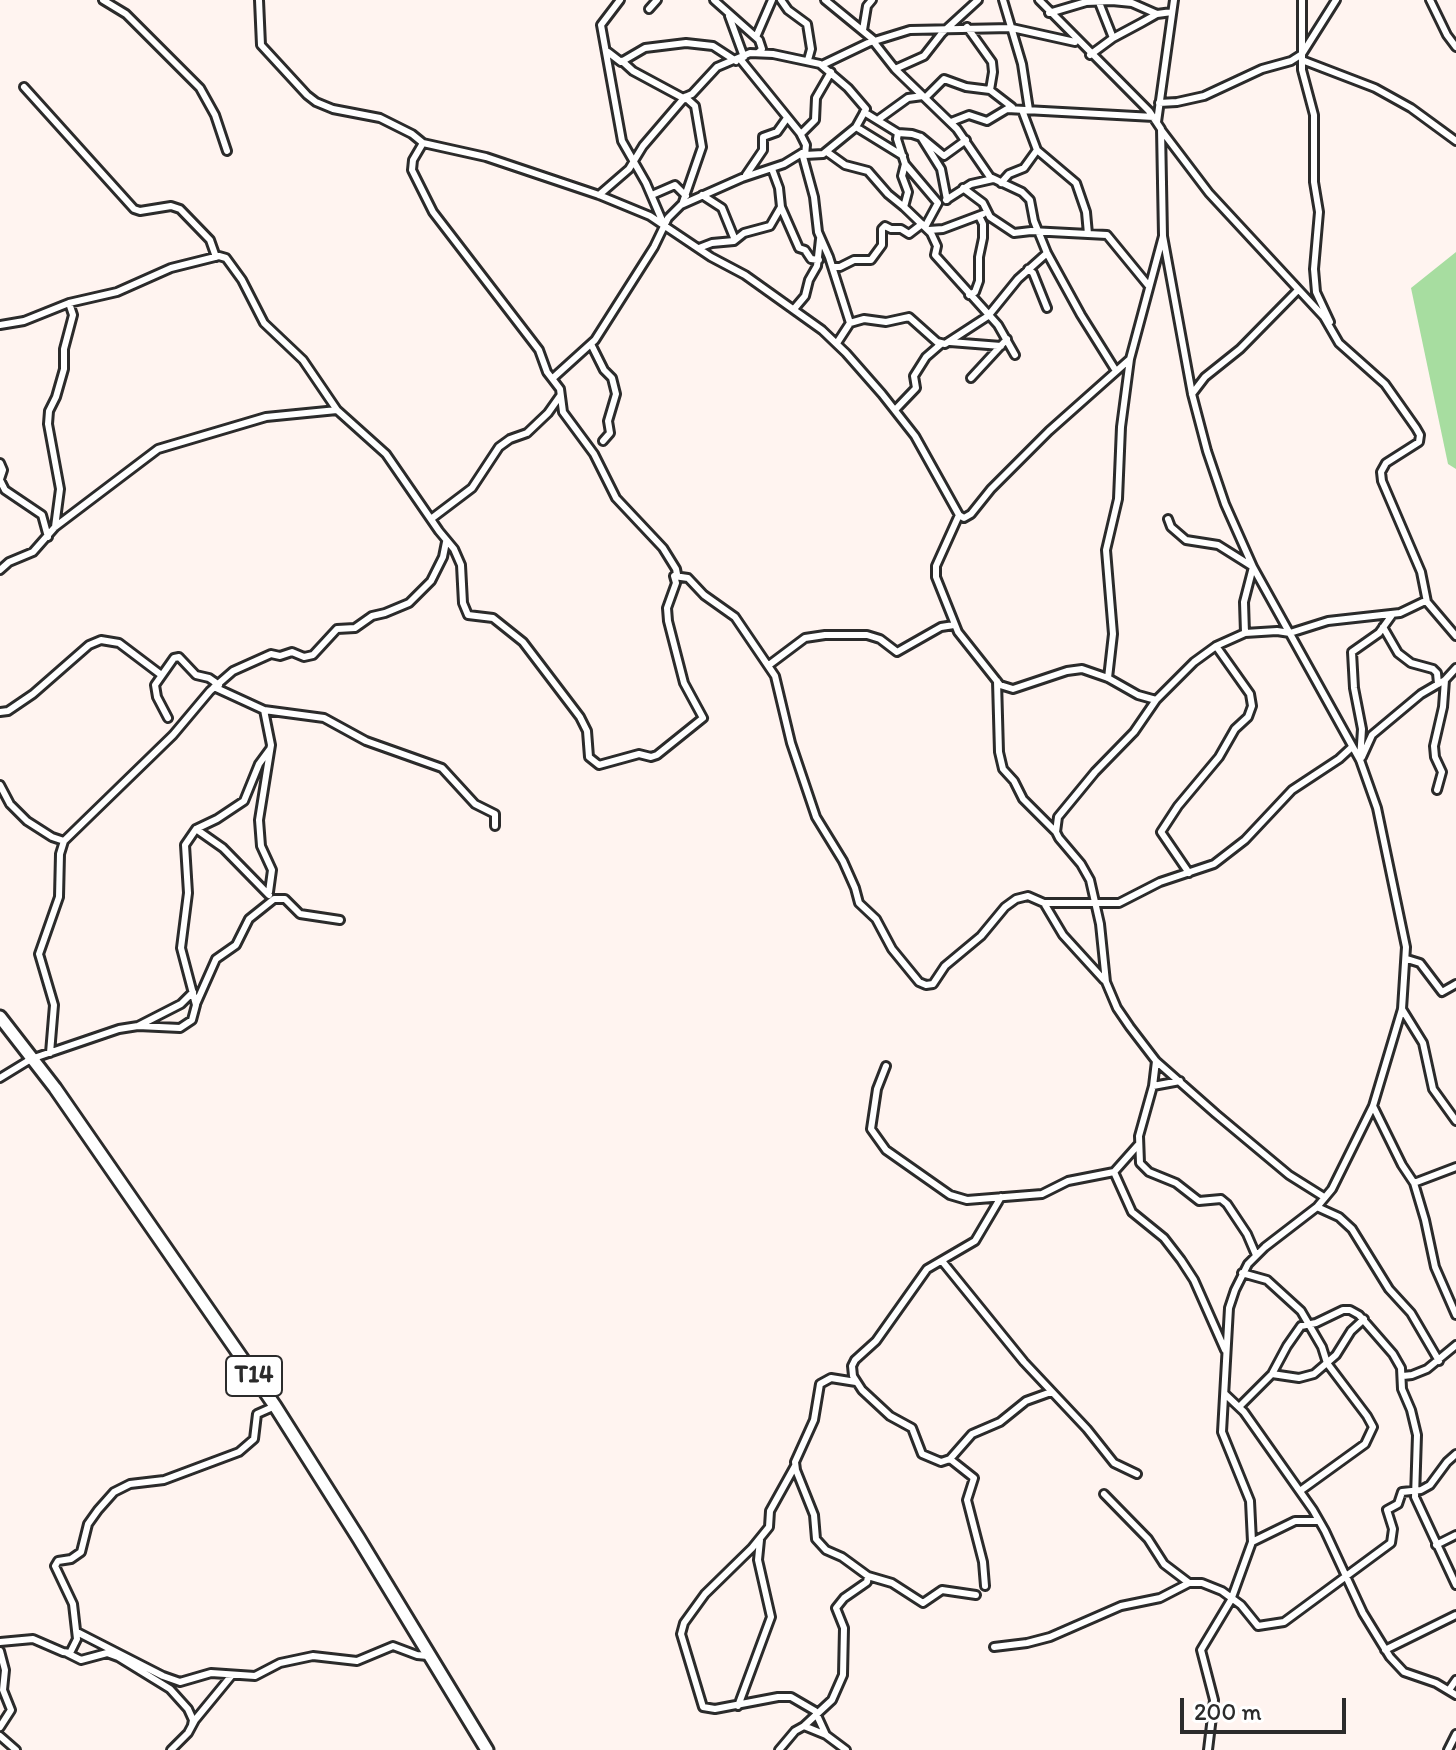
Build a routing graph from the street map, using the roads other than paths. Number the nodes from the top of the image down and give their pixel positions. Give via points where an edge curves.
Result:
1 (103, 0) edge
2 (259, 0) edge
3 (620, 0) edge
4 (657, 0) edge
5 (714, 0) edge
6 (772, 0) edge
7 (792, 0) edge
8 (825, 0) edge
9 (872, 0) edge
10 (963, 0) edge
11 (978, 0) edge
12 (1003, 0) edge
13 (1039, 0) edge
14 (1098, 0) edge
15 (1174, 0) edge
16 (1302, 0) edge
17 (1336, 0) edge
18 (1430, 0) edge
19 (782, 1) edge
20 (649, 9) dead end
21 (969, 10) junction
22 (1172, 12) junction
23 (728, 13) junction
24 (1049, 13) junction
25 (1157, 14) junction
26 (967, 27) junction
27 (948, 28) junction
28 (1012, 28) junction
29 (863, 31) junction
30 (756, 37) junction
31 (1113, 38) junction
32 (874, 41) junction
33 (1078, 43) junction
34 (1456, 47) edge
35 (607, 51) junction
36 (759, 52) junction
37 (1090, 55) junction
38 (1302, 57) junction
39 (740, 59) junction
40 (808, 60) junction
41 (622, 61) junction
42 (822, 65) junction
43 (895, 69) junction
44 (831, 72) junction
45 (24, 87) dead end
46 (990, 90) junction
47 (924, 97) junction
48 (685, 98) junction
49 (1159, 103) junction
50 (1022, 110) junction
51 (864, 112) junction
52 (787, 118) junction
53 (879, 119) junction
54 (951, 122) junction
55 (1157, 123) junction
56 (856, 127) junction
57 (898, 133) junction
58 (801, 134) junction
59 (921, 137) junction
60 (966, 140) junction
61 (1456, 141) edge
62 (423, 143) junction
63 (1037, 150) junction
64 (227, 151) dead end
65 (827, 152) junction
66 (803, 154) junction
67 (903, 156) junction
68 (632, 160) junction
69 (905, 164) junction
70 (772, 169) junction
71 (745, 177) junction
72 (993, 179) junction
73 (1001, 183) junction
74 (963, 188) junction
75 (599, 195) junction
76 (652, 195) junction
77 (702, 195) junction
78 (686, 196) junction
79 (947, 200) junction
80 (681, 205) junction
81 (938, 206) junction
82 (781, 207) junction
83 (904, 207) junction
84 (983, 214) junction
85 (664, 225) junction
86 (925, 227) junction
87 (1039, 231) junction
88 (818, 232) junction
89 (1088, 234) junction
90 (1163, 236) junction
91 (735, 240) junction
92 (699, 248) junction
93 (1047, 253) junction
94 (216, 257) junction
95 (819, 260) junction
96 (833, 267) junction
97 (1028, 269) junction
98 (1148, 285) junction
99 (1298, 290) junction
100 (969, 295) junction
101 (69, 303) junction
102 (1047, 308) dead end
103 (794, 309) junction
104 (988, 316) junction
105 (850, 323) junction
106 (0, 325) edge
107 (1335, 337) junction
108 (1007, 339) junction
109 (950, 342) junction
110 (837, 343) junction
111 (591, 344) junction
112 (941, 344) junction
113 (1001, 346) junction
114 (1015, 355) dead end
115 (1130, 359) junction
116 (1116, 371) junction
117 (553, 378) junction
118 (971, 378) dead end
119 (1192, 394) junction
120 (560, 396) junction
121 (337, 410) junction
122 (895, 410) junction
123 (603, 441) dead end
124 (0, 463) edge
125 (0, 480) edge
126 (959, 515) junction
127 (431, 519) junction
128 (1168, 519) dead end
129 (55, 527) junction
130 (48, 537) junction
131 (446, 542) junction
132 (1253, 567) junction
133 (0, 570) edge
134 (674, 576) junction
135 (1427, 602) junction
136 (1392, 615) junction
137 (954, 625) junction
138 (1383, 627) junction
139 (1245, 633) junction
140 (1290, 633) junction
141 (1456, 634) edge
142 (1216, 646) junction
143 (769, 665) junction
144 (1456, 668) edge
145 (160, 674) junction
146 (1108, 678) junction
147 (997, 681) junction
148 (1441, 682) junction
149 (216, 686) junction
150 (1156, 700) junction
151 (264, 710) junction
152 (0, 712) edge
153 (168, 718) dead end
154 (1352, 747) junction
155 (270, 749) junction
156 (1360, 760) junction
157 (0, 785) edge
158 (1437, 790) dead end
159 (495, 826) dead end
160 (196, 829) junction
161 (1056, 832) junction
162 (64, 841) junction
163 (1189, 873) junction
164 (269, 892) junction
165 (269, 903) junction
166 (1044, 903) junction
167 (1093, 903) junction
168 (340, 920) dead end
169 (1407, 959) junction
170 (1106, 982) junction
171 (1456, 984) edge
172 (193, 992) junction
173 (196, 1005) junction
174 (1402, 1009) junction
175 (0, 1017) edge
176 (138, 1026) junction
177 (50, 1053) junction
178 (31, 1059) junction
179 (1156, 1061) junction
180 (886, 1066) dead end
181 (0, 1078) edge
182 (1180, 1081) junction
183 (1153, 1086) junction
184 (1373, 1106) junction
185 (1456, 1121) edge
186 (1138, 1145) junction
187 (1456, 1167) edge
188 (1114, 1172) junction
189 (1414, 1183) junction
190 (1001, 1197) junction
191 (1324, 1197) junction
192 (1317, 1207) junction
193 (1256, 1255) junction
194 (942, 1261) junction
195 (1242, 1273) junction
196 (1456, 1313) edge
197 (1364, 1319) junction
198 (1305, 1326) junction
199 (1456, 1345) edge
200 (1227, 1353) junction
201 (1439, 1361) junction
202 (1327, 1363) junction
203 (1272, 1374) junction
204 (1403, 1376) junction
205 (856, 1382) junction
206 (1051, 1392) junction
207 (1225, 1394) junction
208 (275, 1406) junction
209 (1239, 1407) junction
210 (1456, 1454) edge
211 (950, 1459) junction
212 (795, 1466) junction
213 (1137, 1474) dead end
214 (1300, 1491) junction
215 (1413, 1491) junction
216 (1104, 1494) dead end
217 (1319, 1521) junction
218 (1456, 1535) edge
219 (760, 1540) junction
220 (1252, 1542) junction
221 (1436, 1545) junction
222 (868, 1576) junction
223 (1345, 1577) junction
224 (1189, 1583) junction
225 (1456, 1585) edge
226 (985, 1586) dead end
227 (976, 1595) dead end
228 (1231, 1600) junction
229 (1456, 1615) edge
230 (77, 1632) junction
231 (0, 1642) edge
232 (994, 1647) dead end
233 (1385, 1650) junction
234 (0, 1651) edge
235 (67, 1653) junction
236 (428, 1656) junction
237 (232, 1675) junction
238 (1456, 1680) edge
239 (2, 1690) edge
240 (1449, 1690) junction
241 (1456, 1695) edge
242 (738, 1706) junction
243 (818, 1715) junction
244 (192, 1725) junction
245 (804, 1726) junction
246 (0, 1727) edge
247 (1456, 1734) edge
248 (826, 1735) junction
249 (0, 1736) edge
250 (16, 1750) edge
251 (171, 1750) edge
252 (487, 1750) edge
253 (779, 1750) edge
254 (846, 1750) edge
255 (1208, 1750) edge
256 (1448, 1750) edge

1 - 64 street via 126,14 200,88
2 - 62 street via 261,45 307,95 333,109 380,118
3 - 35 street via 602,23
4 - 20 street
5 - 23 street
6 - 30 street
7 - 19 street
8 - 29 street
9 - 29 street
10 - 21 street
11 - 21 street
12 - 28 street
13 - 24 street
14 - 24 street
14 - 25 street via 1132,3
14 - 31 street
15 - 22 street
16 - 38 street
17 - 38 street
18 - 34 street
19 - 40 street via 809,29
21 - 27 street
22 - 25 street
22 - 49 street
23 - 30 street
23 - 39 street
24 - 33 street
25 - 31 street
26 - 27 street
26 - 28 street
26 - 46 street via 992,62
27 - 32 street via 910,30
27 - 43 street via 920,58
28 - 33 street
28 - 50 street
29 - 32 street
30 - 36 street
31 - 37 street
32 - 42 street
32 - 43 street
33 - 37 street
35 - 41 street
35 - 68 street via 622,141
36 - 39 street
36 - 40 street
37 - 55 street
38 - 49 street via 1262,69 1220,91
38 - 61 street via 1375,88
38 - 107 street via 1315,130 1315,286
39 - 41 street via 713,46 681,43 645,48
39 - 48 street via 717,67
39 - 52 street
40 - 42 street
41 - 48 street
42 - 44 street
43 - 47 street
44 - 51 street via 864,104
44 - 58 street via 816,98 815,120
45 - 94 street via 134,209 180,209 210,240
46 - 47 street via 944,79
46 - 50 street
47 - 53 street via 908,98
47 - 54 street
48 - 68 street
48 - 78 street via 695,106 702,147
49 - 55 street
50 - 54 street via 1004,109 987,121 969,115
50 - 55 street
50 - 63 street
51 - 53 street
51 - 56 street
52 - 58 street
52 - 71 street via 777,132 763,137 763,150
53 - 57 street
54 - 60 street
55 - 90 street
55 - 99 street via 1209,193
56 - 65 street
56 - 67 street
57 - 59 street
57 - 67 street
58 - 66 street
59 - 60 street via 945,156
59 - 79 street via 941,169
60 - 72 street
62 - 75 street via 486,157
62 - 117 street via 412,170 427,202 539,350
63 - 73 street via 1024,168
63 - 89 street via 1076,183
65 - 66 street
65 - 83 street via 845,165 868,171
66 - 70 street
66 - 88 street
67 - 69 street
68 - 75 street
68 - 76 street
69 - 81 street
69 - 83 street
70 - 71 street
70 - 82 street
71 - 77 street
72 - 73 street
72 - 74 street
73 - 87 street via 1030,200
74 - 79 street
74 - 84 street via 983,203
75 - 85 street
76 - 78 street via 675,185
76 - 85 street
77 - 80 street
77 - 91 street via 722,208
78 - 80 street
79 - 81 street
80 - 85 street
81 - 86 street
82 - 91 street via 772,224
82 - 95 street via 799,249
83 - 86 street
84 - 86 street via 943,229
84 - 87 street via 1011,232
84 - 100 street via 979,281
85 - 92 street
85 - 111 street
86 - 96 street via 909,234 885,226 882,245 871,260
86 - 100 street via 937,246 935,255
87 - 89 street
87 - 93 street
88 - 95 street
88 - 96 street
89 - 98 street via 1111,238
90 - 98 street
90 - 119 street
91 - 92 street
92 - 103 street
93 - 97 street
93 - 116 street
94 - 101 street
94 - 121 street via 233,265 264,323 303,360
95 - 103 street via 806,296
96 - 105 street
97 - 102 street
97 - 104 street
98 - 115 street
99 - 107 street
99 - 119 street
100 - 104 street
101 - 106 street
101 - 129 street via 73,315 64,369 47,430 60,489
103 - 110 street
104 - 108 street
104 - 109 street
105 - 110 street
105 - 112 street via 909,317
107 - 135 street via 1385,384 1420,435 1419,442 1381,472 1421,572
108 - 113 street
108 - 114 street
109 - 112 street
109 - 113 street
110 - 122 street
111 - 117 street
111 - 123 street via 616,394 610,433
112 - 122 street via 914,376 915,391
113 - 118 street
115 - 116 street
115 - 146 street via 1118,499 1106,550 1113,634
116 - 126 street via 1040,440 971,514
117 - 120 street
119 - 132 street via 1217,480
120 - 127 street via 527,433 499,447 472,488
120 - 134 street via 563,412 594,454 616,498 675,564
121 - 127 street via 386,454
121 - 129 street via 266,417 158,449
122 - 126 street
124 - 125 street
125 - 130 street via 5,490 42,515
126 - 137 street via 935,572
127 - 131 street
128 - 132 street via 1186,540 1218,545
129 - 130 street
130 - 133 street via 27,557
131 - 134 street via 459,559 468,615 493,618 523,642 580,717 589,757 599,765 639,754 657,755 703,718 684,683 670,633 667,608
131 - 149 street via 431,581 409,603 355,628 337,629 317,653 266,656 236,669
132 - 139 street via 1244,602
132 - 140 street
134 - 143 street via 688,578 735,617
135 - 136 street
135 - 141 street
136 - 138 street
136 - 140 street via 1328,621
137 - 143 street via 897,652 867,635 810,637
137 - 147 street
138 - 148 street via 1401,655 1433,669
138 - 156 street via 1352,652 1362,729
139 - 140 street
139 - 142 street
140 - 154 street
142 - 150 street
142 - 163 street via 1250,694 1252,706 1161,832
143 - 166 street via 816,817 848,870 859,903 919,982 933,984 1011,902 1028,896
144 - 148 street
145 - 149 street via 179,657
145 - 152 street via 119,643 101,640 33,694
145 - 153 street via 154,688
146 - 147 street via 1082,669 1013,689
146 - 150 street
147 - 161 street via 1002,764 1023,799
148 - 156 street via 1372,735
148 - 158 street via 1443,707 1434,746 1442,772
149 - 151 street
149 - 162 street
150 - 161 street via 1134,732 1061,811
151 - 155 street
151 - 159 street via 324,718 366,741 442,768 475,804 495,814
154 - 156 street
154 - 163 street via 1296,786 1220,861
155 - 160 street via 244,801
155 - 164 street via 259,815 261,846 272,870
156 - 169 street via 1377,808
157 - 162 street via 27,821
160 - 164 street
160 - 172 street via 185,845 188,893 181,948
161 - 167 street via 1088,875
162 - 177 street via 59,897 39,954 54,1005
163 - 167 street via 1125,902
164 - 165 street
165 - 168 street via 281,898 300,914
165 - 173 street via 249,919 236,945 216,959
166 - 167 street
166 - 170 street via 1063,935
167 - 170 street
169 - 171 street via 1420,963 1442,992
169 - 174 street
170 - 179 street via 1117,1008
172 - 173 street
172 - 176 street
173 - 176 street via 184,1027
174 - 184 street
174 - 185 street via 1423,1043 1433,1089
175 - 178 highway, T14
176 - 177 street
177 - 178 street
178 - 181 street
178 - 208 highway, T14
179 - 182 street
179 - 183 street
180 - 190 street via 871,1126 882,1146 950,1195 967,1200
182 - 183 street
182 - 191 street via 1289,1175
183 - 186 street
184 - 189 street
184 - 191 street
186 - 188 street
186 - 193 street via 1140,1163 1149,1172 1176,1183 1199,1201 1221,1199 1227,1204
187 - 189 street
188 - 190 street via 1068,1181 1042,1194
188 - 200 street via 1132,1212 1164,1238 1194,1280
189 - 196 street via 1435,1267
190 - 194 street via 975,1241
191 - 192 street
192 - 193 street
192 - 201 street via 1352,1229
193 - 195 street
194 - 205 street via 927,1269 876,1341 855,1360
194 - 206 street
195 - 198 street via 1267,1280 1304,1317
195 - 200 street via 1229,1308
197 - 198 street via 1343,1310
197 - 202 street
197 - 204 street via 1393,1354
198 - 202 street
198 - 203 street
199 - 201 street
200 - 207 street
201 - 204 street
202 - 203 street via 1307,1377
202 - 214 street via 1373,1427 1365,1444
203 - 209 street
204 - 215 street via 1417,1440
205 - 211 street via 890,1416 912,1428 922,1454
205 - 212 street via 831,1378 820,1384 814,1420
206 - 211 street via 972,1434
206 - 213 street via 1114,1463
207 - 209 street
207 - 220 street via 1222,1432 1250,1501
208 - 230 street via 260,1411 254,1439 239,1452 164,1480 130,1484 109,1497 88,1524 81,1552 55,1566 73,1604
208 - 236 highway, T14
209 - 214 street
210 - 215 street via 1430,1485
211 - 226 street via 974,1478 967,1500
212 - 219 street
212 - 222 street via 820,1545
214 - 217 street
215 - 221 street
215 - 223 street via 1402,1492 1398,1504 1387,1510 1391,1543
216 - 224 street via 1148,1539 1164,1564
217 - 220 street via 1287,1524
217 - 223 street
218 - 221 street
219 - 242 street via 758,1560 771,1617
219 - 242 street via 705,1594 681,1634 703,1707
220 - 228 street
221 - 225 street
222 - 227 street via 892,1583 923,1603 942,1590
222 - 243 street via 836,1608 844,1628 843,1675
223 - 228 street via 1289,1619 1266,1626 1258,1626
223 - 233 street
224 - 228 street via 1212,1586
224 - 232 street via 1050,1637
228 - 255 street via 1201,1650 1214,1700
229 - 233 street
230 - 235 street via 77,1643
230 - 237 street via 180,1682 211,1673
231 - 235 street via 33,1639
233 - 240 street via 1404,1672
234 - 239 street via 5,1670
235 - 244 street via 81,1660 107,1653 118,1657 170,1689 188,1709
236 - 237 street via 393,1646 357,1661 313,1656 280,1663 255,1676
236 - 252 highway, T14
237 - 244 street
238 - 240 street
239 - 246 street via 11,1710
240 - 241 street
242 - 243 street via 785,1697
243 - 245 street
243 - 248 street
244 - 251 street
245 - 248 street
245 - 253 street
247 - 256 street
248 - 254 street
249 - 250 street

